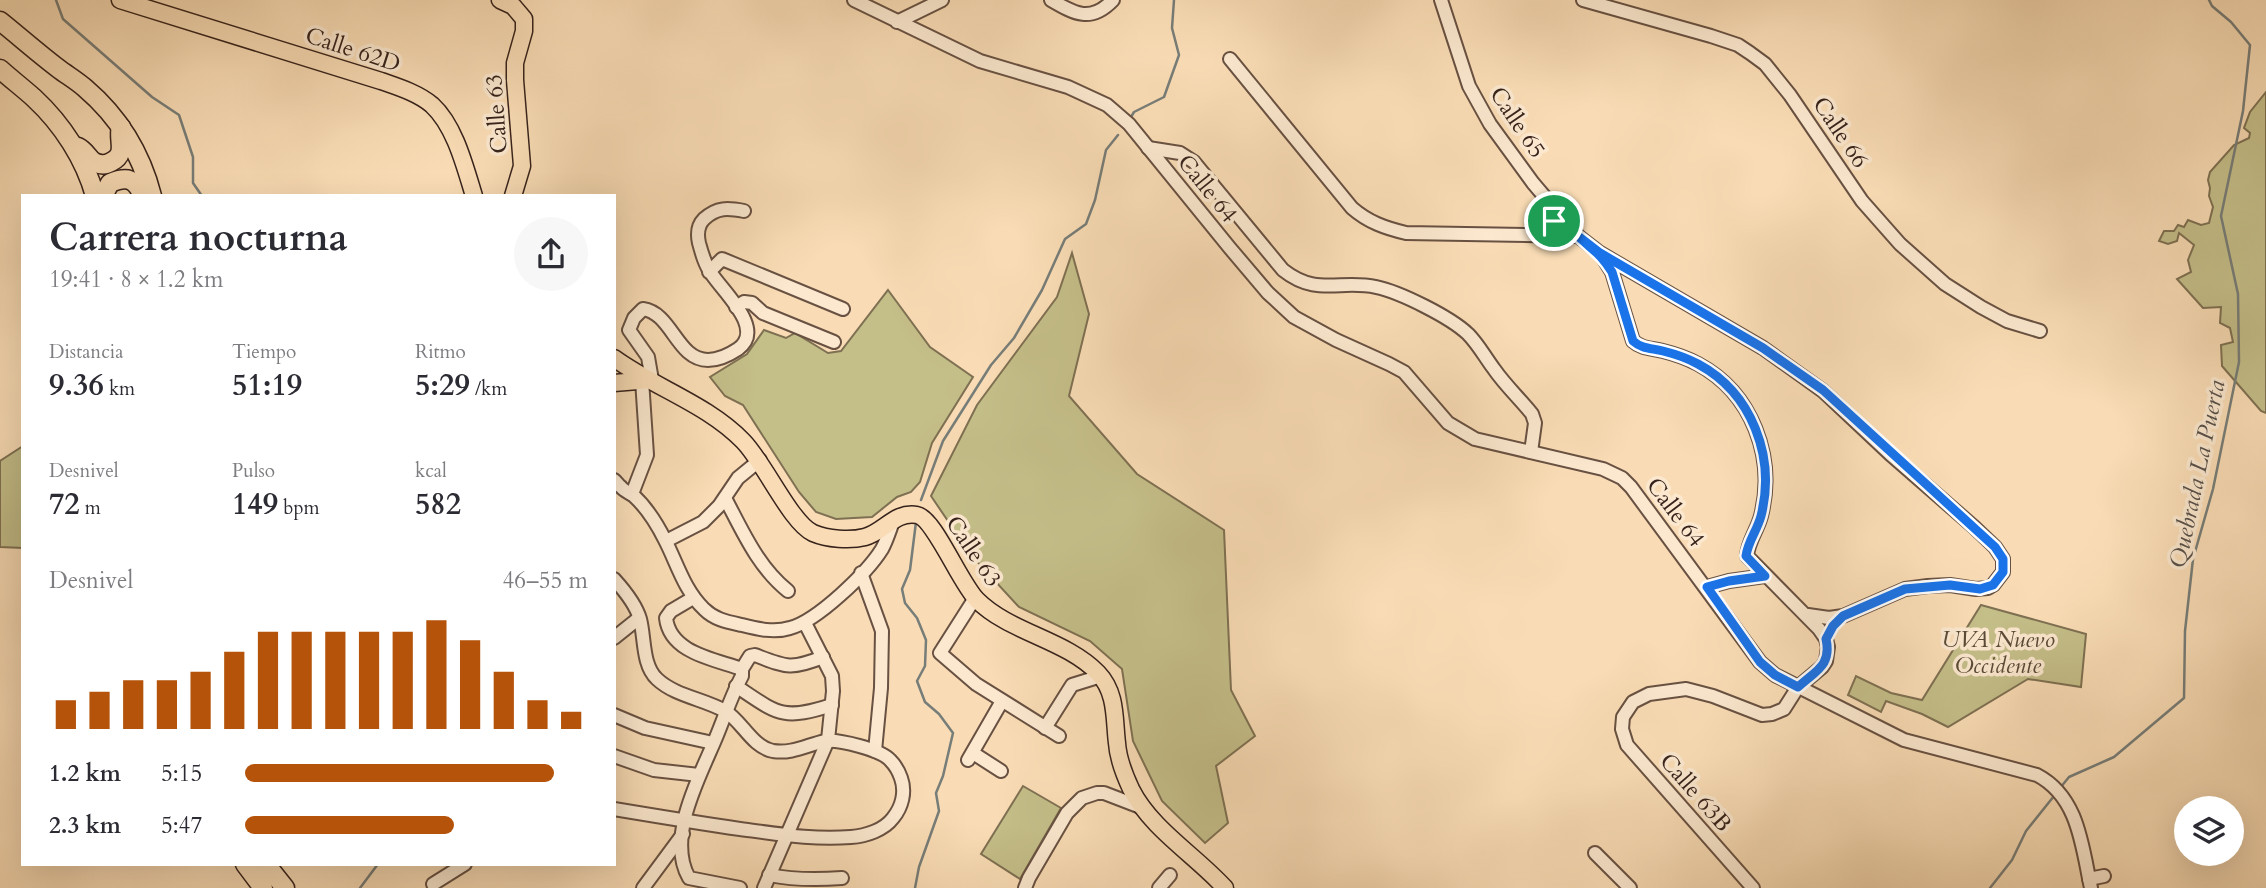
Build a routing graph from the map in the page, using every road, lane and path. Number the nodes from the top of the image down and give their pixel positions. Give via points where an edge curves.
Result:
1 (120, 0) edge
2 (500, 0) edge
3 (854, 0) edge
4 (942, 0) edge
5 (1051, 0) edge
6 (1113, 0) edge
7 (1441, 0) edge
8 (1583, 0) edge
9 (0, 21) edge
10 (897, 22) junction
11 (1230, 60) dead end
12 (0, 69) edge
13 (121, 126) junction
14 (72, 144) junction
15 (1148, 148) junction
16 (93, 194) edge
17 (104, 194) edge
18 (142, 194) edge
19 (151, 194) edge
20 (473, 194) edge
21 (514, 194) edge
22 (1557, 210) junction
23 (744, 211) dead end
24 (1544, 236) junction
25 (1578, 236) junction
26 (1600, 253) junction
27 (709, 271) junction
28 (736, 307) junction
29 (842, 309) dead end
30 (2040, 331) dead end
31 (834, 342) dead end
32 (616, 359) edge
33 (647, 380) junction
34 (616, 383) edge
35 (1531, 452) junction
36 (760, 460) junction
37 (616, 485) edge
38 (632, 494) junction
39 (725, 498) junction
40 (894, 519) junction
41 (666, 541) junction
42 (861, 573) junction
43 (1765, 576) junction
44 (616, 581) edge
45 (1707, 587) junction
46 (788, 591) dead end
47 (693, 597) junction
48 (975, 598) junction
49 (1808, 615) junction
50 (1843, 616) junction
51 (639, 618) junction
52 (805, 623) junction
53 (616, 636) edge
54 (1826, 639) junction
55 (823, 657) junction
56 (742, 669) junction
57 (1101, 676) junction
58 (736, 686) junction
59 (1798, 687) junction
60 (1002, 701) junction
61 (832, 705) junction
62 (726, 711) junction
63 (616, 716) edge
64 (1045, 728) junction
65 (1059, 736) dead end
66 (828, 740) junction
67 (713, 743) junction
68 (875, 751) junction
69 (616, 757) edge
70 (1001, 771) dead end
71 (699, 775) junction
72 (1143, 808) junction
73 (616, 810) edge
74 (684, 827) junction
75 (786, 837) junction
76 (1595, 853) dead end
77 (246, 866) edge
78 (462, 866) edge
79 (769, 875) junction
80 (1170, 875) dead end
81 (2104, 876) dead end
82 (842, 878) dead end
83 (2090, 883) edge
84 (433, 884) dead end
85 (813, 884) edge
86 (263, 888) edge
87 (643, 888) edge
88 (740, 888) edge
89 (764, 888) edge
90 (1025, 888) edge
91 (1160, 888) edge
92 (1225, 888) edge
93 (1630, 888) edge
94 (1753, 888) edge

1 - 20 main road, Calle 62D via 382,80 422,99 446,125
2 - 21 main road, Calle 63 via 524,19 515,62 522,166
3 - 10 street, Calle 64
4 - 10 street
5 - 6 street via 1078,15 1098,12
7 - 22 street, Calle 65 via 1474,96 1490,124
8 - 30 street, Calle 66 via 1712,36 1750,52 1790,95 1862,201 1900,244 1945,284 1981,307
9 - 13 highway via 83,85
10 - 15 street, Calle 64 via 980,61 1068,87 1107,105
11 - 24 street via 1364,218 1406,233
12 - 14 highway via 34,98
13 - 14 highway via 121,150 108,164 93,162
13 - 19 highway via 142,163
14 - 16 highway
15 - 35 street, Calle 64 via 1268,293 1294,317 1404,372 1448,423 1475,439
15 - 35 street via 1180,153 1194,162 1292,277 1316,286 1364,285 1388,290 1456,324 1532,414
17 - 18 highway via 110,184 128,179
22 - 24 street
22 - 25 street, Calle 65
23 - 27 street via 719,209 701,223 697,235
24 - 25 street
25 - 26 street, Calle 65
26 - 43 street via 1612,272 1633,341 1710,371 1748,413 1763,451 1765,494 1746,556
26 - 50 street, Calle 65 via 1763,348 1823,390 2003,559 2003,572 1987,588 1905,589
27 - 28 street
27 - 29 street via 722,259
28 - 31 street via 751,303 763,313
28 - 33 street via 747,324 747,338 727,355 709,360 688,352 668,327 643,309 629,330 648,357
32 - 33 main road
33 - 34 main road
33 - 36 main road via 730,429
33 - 38 street via 647,455
35 - 45 street, Calle 64 via 1622,478
36 - 39 street via 738,478
36 - 40 main road via 797,520 813,533 864,537
37 - 38 street
38 - 41 street
39 - 41 street via 698,526
39 - 46 street via 761,565
40 - 42 street via 884,545
40 - 48 main road, Calle 63 via 906,514 923,517
41 - 47 street
42 - 52 street
42 - 68 street via 882,631
43 - 45 street
43 - 49 street
44 - 51 street
45 - 59 street, Calle 64 via 1760,662
47 - 52 street via 720,621 771,631
47 - 56 street via 666,618 674,637 689,651
48 - 57 main road, Calle 63 via 1002,618 1083,660
48 - 60 street via 940,653
49 - 50 street
49 - 54 street
50 - 54 street
51 - 53 street
51 - 62 street via 650,670 657,679
52 - 55 street
54 - 59 street via 1826,662
55 - 56 street via 787,667 755,655
55 - 61 street via 832,676
56 - 58 street
57 - 64 street via 1072,685
57 - 72 main road via 1112,696 1121,766
58 - 61 street via 777,712 793,715
58 - 62 street
59 - 83 street, Calle 64 via 1904,740 2049,781 2069,803
59 - 94 street, Calle 63B via 1784,709 1772,714 1762,715 1686,689 1649,694 1633,702 1623,717 1627,745
60 - 64 street
60 - 70 street via 970,756
61 - 66 street
62 - 66 street via 772,751 794,751
62 - 67 street
63 - 67 street via 645,728
64 - 65 street
66 - 68 street
66 - 75 street
67 - 71 street
68 - 75 street via 889,758 902,782 900,808 891,821 864,836
69 - 71 street via 654,770
71 - 74 street
72 - 90 street via 1104,793 1082,798 1067,813
72 - 92 main road
73 - 74 street
74 - 75 street
74 - 87 street
74 - 88 street via 681,855 690,878
75 - 79 street
76 - 93 street
77 - 86 highway
78 - 84 street
79 - 85 street
79 - 89 street
80 - 91 street
81 - 83 street
82 - 85 street

